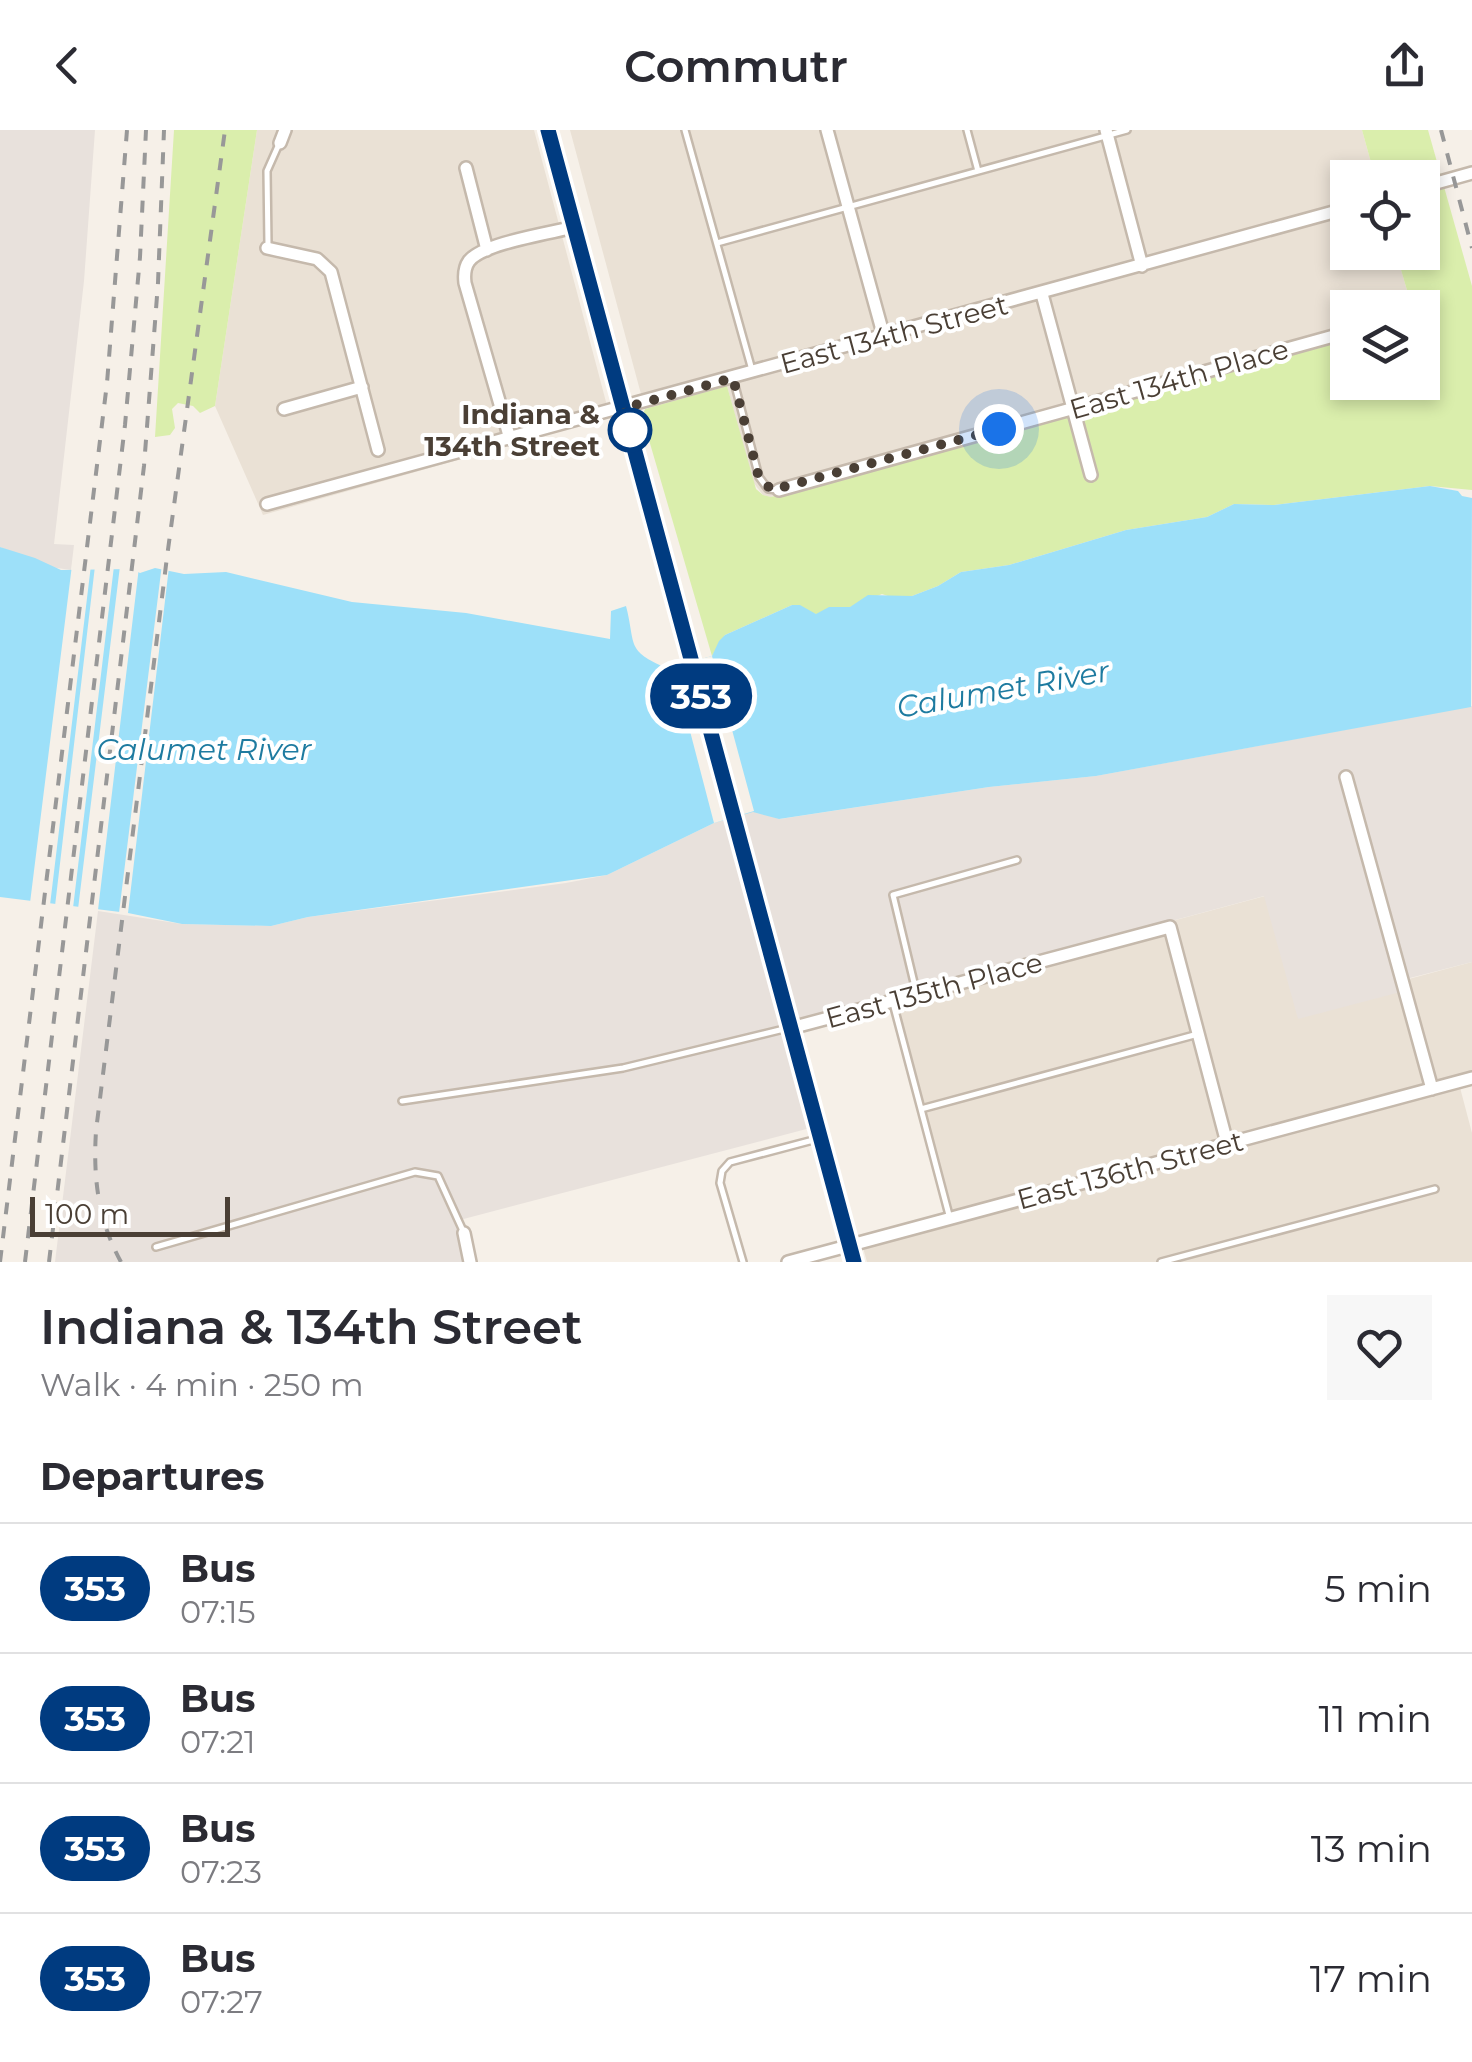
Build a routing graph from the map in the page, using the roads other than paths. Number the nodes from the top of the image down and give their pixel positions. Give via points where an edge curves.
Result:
1 (285, 130) edge
2 (548, 130) edge
3 (685, 130) edge
4 (827, 130) edge
5 (967, 130) edge
6 (1128, 130) edge
7 (1106, 133) edge
8 (280, 143) joint
9 (466, 168) dead end
10 (978, 171) junction
11 (1472, 173) edge
12 (1440, 182) edge
13 (848, 207) junction
14 (1330, 213) edge
15 (574, 227) junction
16 (716, 242) junction
17 (267, 248) joint
18 (487, 250) junction
19 (1142, 266) junction
20 (1042, 294) junction
21 (884, 337) junction
22 (1330, 337) edge
23 (753, 373) junction
24 (733, 378) junction
25 (362, 388) junction
26 (624, 408) junction
27 (1073, 408) junction
28 (284, 409) dead end
29 (510, 439) junction
30 (378, 450) dead end
31 (1091, 475) dead end
32 (779, 490) joint
33 (266, 504) dead end
34 (1346, 776) dead end
35 (1017, 860) dead end
36 (916, 994) junction
37 (892, 1000) junction
38 (791, 1028) junction
39 (1198, 1034) junction
40 (1472, 1078) edge
41 (1432, 1089) junction
42 (402, 1101) dead end
43 (921, 1108) junction
44 (821, 1138) junction
45 (1227, 1143) junction
46 (1436, 1189) dead end
47 (950, 1218) junction
48 (464, 1233) joint
49 (850, 1245) junction
50 (156, 1247) dead end
51 (470, 1262) edge
52 (742, 1262) edge
53 (788, 1262) edge
54 (854, 1262) edge
55 (1161, 1262) edge

1 - 8 street
2 - 15 main road
3 - 16 lane
4 - 13 street
5 - 10 lane
6 - 7 lane
7 - 10 lane
7 - 19 street
8 - 17 lane via 268,171
9 - 18 street
10 - 13 lane
11 - 12 street
13 - 16 lane
13 - 21 street
14 - 19 street, East 134th Street
15 - 18 street
15 - 26 main road
16 - 23 lane
17 - 25 street via 318,259 331,272
18 - 29 street via 468,263 465,283
19 - 20 street, East 134th Street
20 - 21 street, East 134th Street
20 - 27 street
21 - 23 street, East 134th Street
22 - 27 street, East 134th Place
23 - 24 street, East 134th Street
24 - 26 street, East 134th Street
24 - 32 lane via 759,478
25 - 28 street
25 - 30 street
26 - 29 street, East 134th Street
26 - 38 main road
27 - 31 street
27 - 32 street, East 134th Place
29 - 33 street, East 134th Street
34 - 41 street
35 - 36 lane via 893,895
36 - 37 street, East 135th Place
36 - 39 street, East 135th Place via 1170,927
37 - 38 street, East 135th Place
37 - 43 lane
38 - 42 lane, East 135th Place via 623,1068
38 - 44 main road
39 - 43 lane
39 - 45 street
40 - 41 street, East 136th Street
41 - 45 street, East 136th Street
43 - 47 lane
44 - 49 main road
44 - 52 lane via 730,1162 722,1171
45 - 47 street, East 136th Street
46 - 55 lane
47 - 49 street, East 136th Street
48 - 50 lane via 438,1176 415,1172
48 - 51 street
49 - 53 street, East 136th Street
49 - 54 main road

